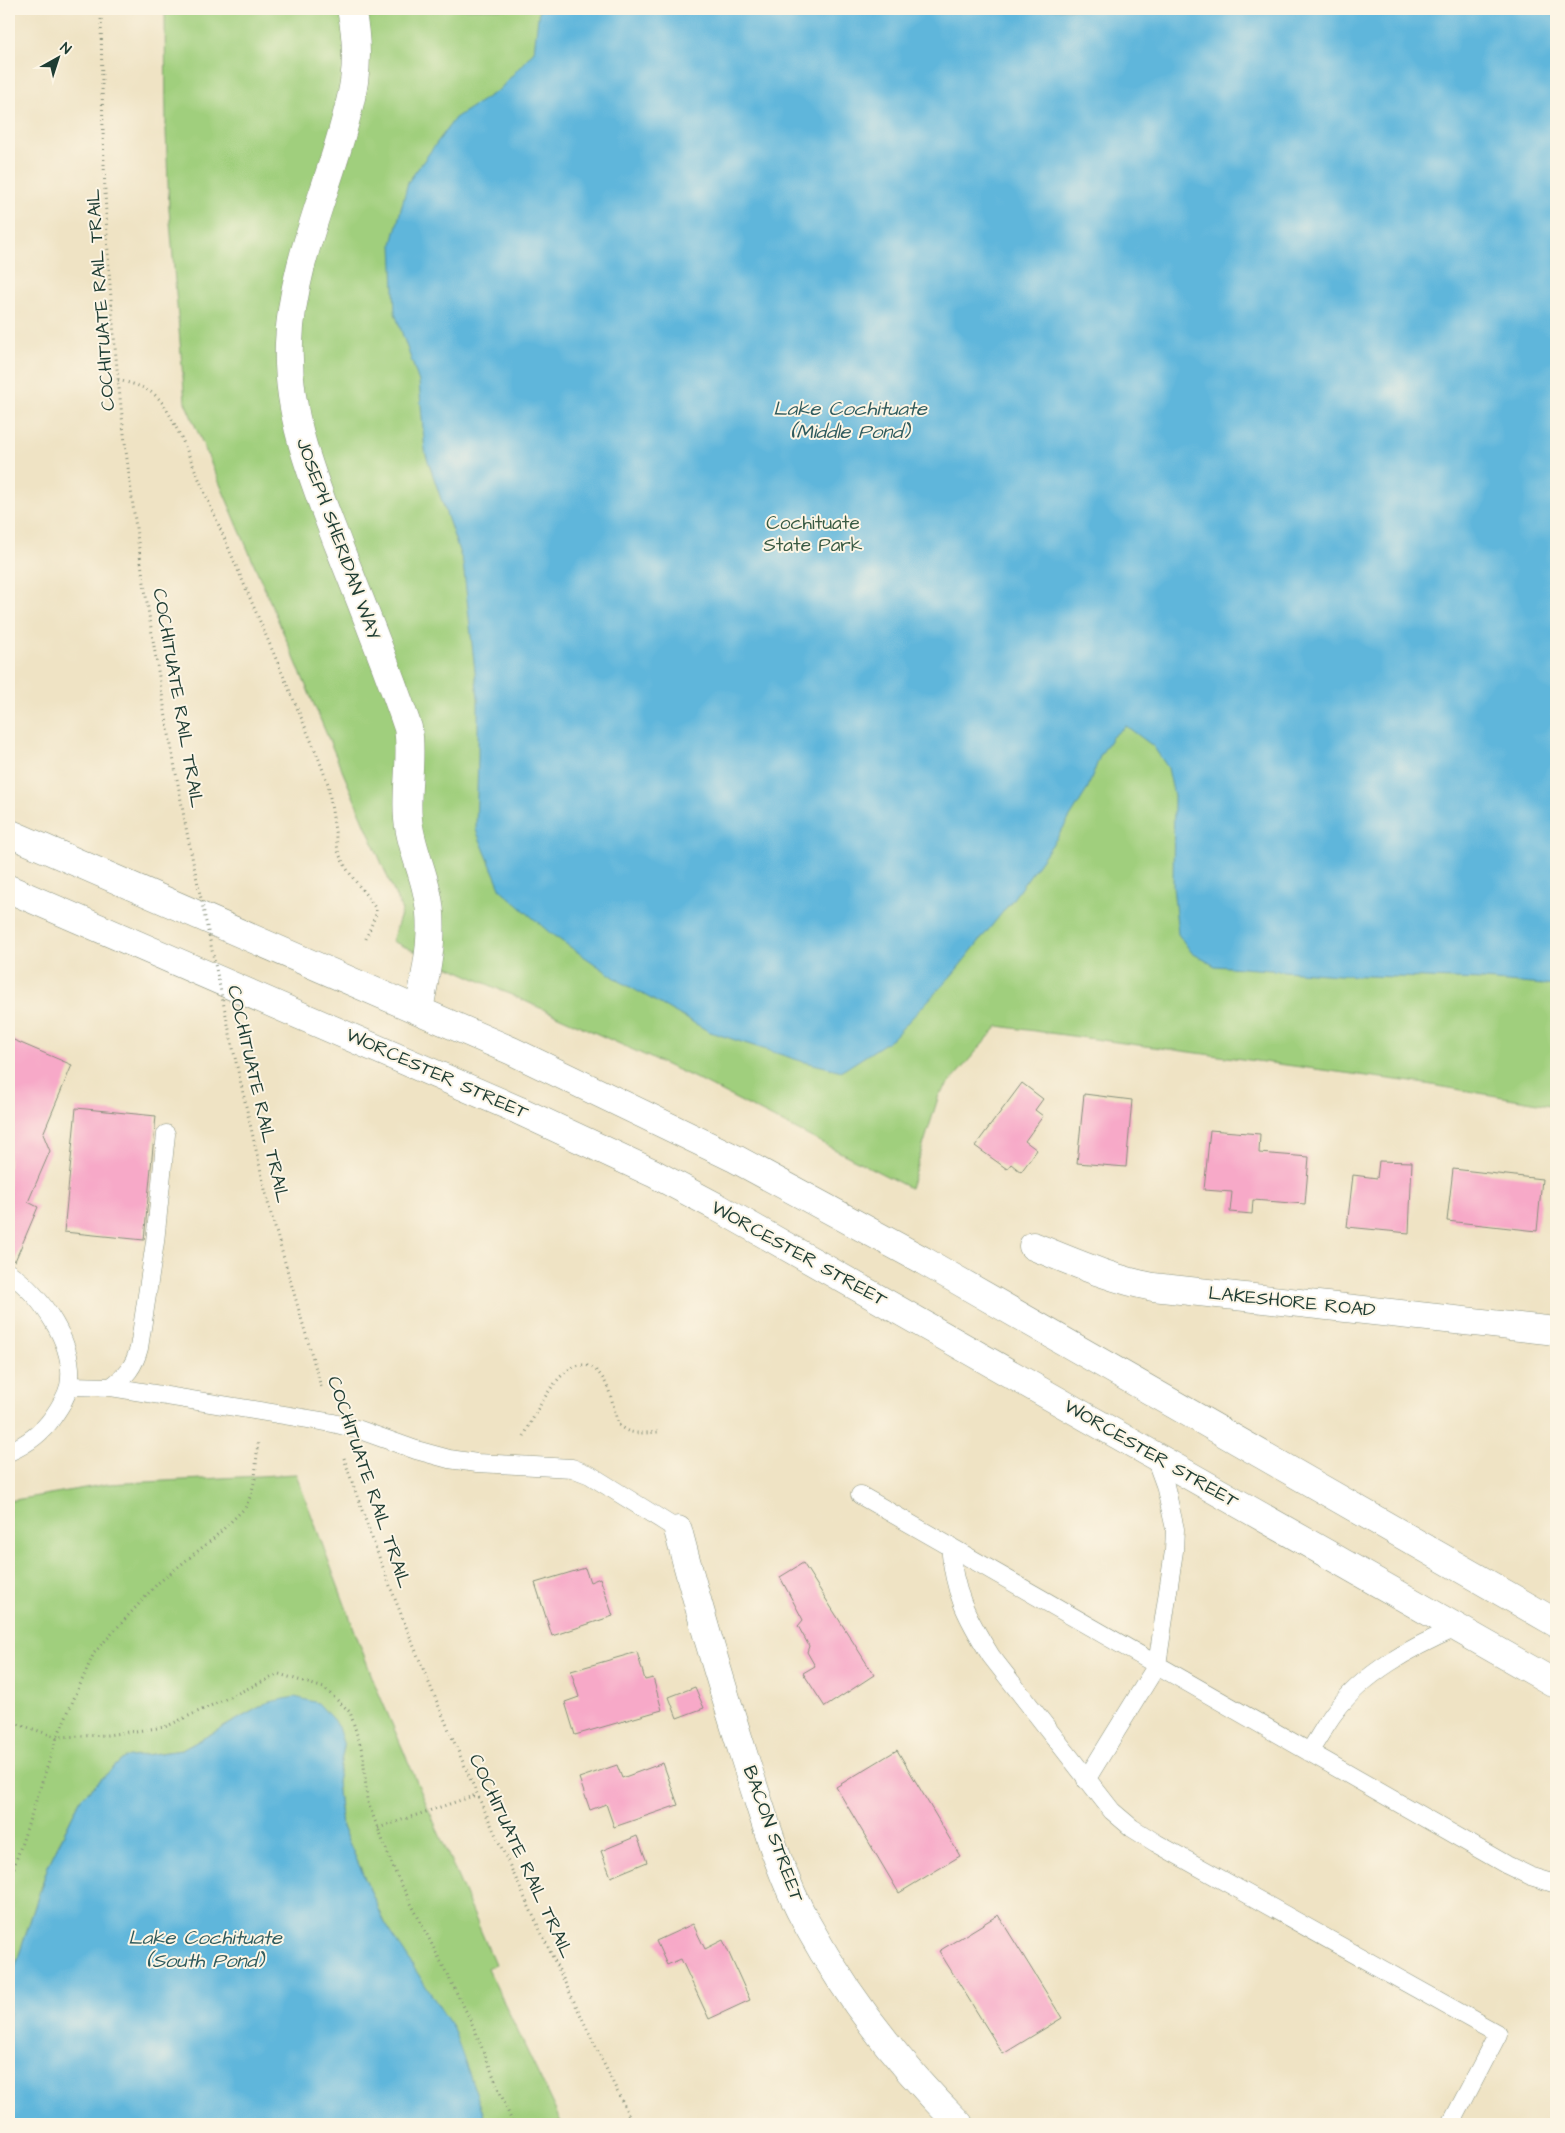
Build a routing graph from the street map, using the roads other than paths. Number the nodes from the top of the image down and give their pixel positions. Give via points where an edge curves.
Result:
1 (351, 9) edge
2 (9, 833) edge
3 (9, 889) edge
4 (419, 1010) junction
5 (166, 1134) dead end
6 (1034, 1246) dead end
7 (9, 1274) edge
8 (1556, 1331) edge
9 (69, 1386) junction
10 (112, 1387) junction
11 (9, 1452) edge
12 (1154, 1455) junction
13 (860, 1495) dead end
14 (678, 1530) joint
15 (950, 1546) junction
16 (1556, 1623) edge
17 (1456, 1628) junction
18 (1157, 1665) junction
19 (1556, 1684) edge
20 (1309, 1752) junction
21 (1086, 1780) junction
22 (1556, 1884) edge
23 (959, 2124) edge
24 (1451, 2124) edge

1 - 4 main road, JOSEPH SHERIDAN WAY via 357,45 354,93 299,273 290,321 289,372 297,426 313,480 408,728 411,744 408,821 428,894 431,934
2 - 4 main road
3 - 12 main road, WORCESTER STREET via 452,1080 653,1173
4 - 16 main road via 627,1105 804,1194
5 - 10 lane via 155,1242 139,1348 135,1363
6 - 8 main road, LAKESHORE ROAD via 1090,1270 1123,1281 1153,1286
7 - 9 lane via 30,1290 51,1316 66,1354
9 - 10 lane
9 - 11 lane via 46,1427
10 - 14 lane via 333,1423 449,1459 565,1467 581,1471
12 - 17 main road, WORCESTER STREET
12 - 18 lane via 1165,1485 1174,1529 1174,1551
13 - 15 lane
14 - 23 main road, BACON STREET via 711,1653 774,1849 794,1898 820,1946 867,2019 900,2062
15 - 18 lane
15 - 21 lane via 952,1575 974,1630
17 - 19 main road, WORCESTER STREET
17 - 20 lane via 1406,1652 1366,1680 1335,1712
18 - 20 lane
18 - 21 lane
20 - 22 lane via 1507,1865
21 - 24 lane via 1112,1811 1156,1844 1498,2034

